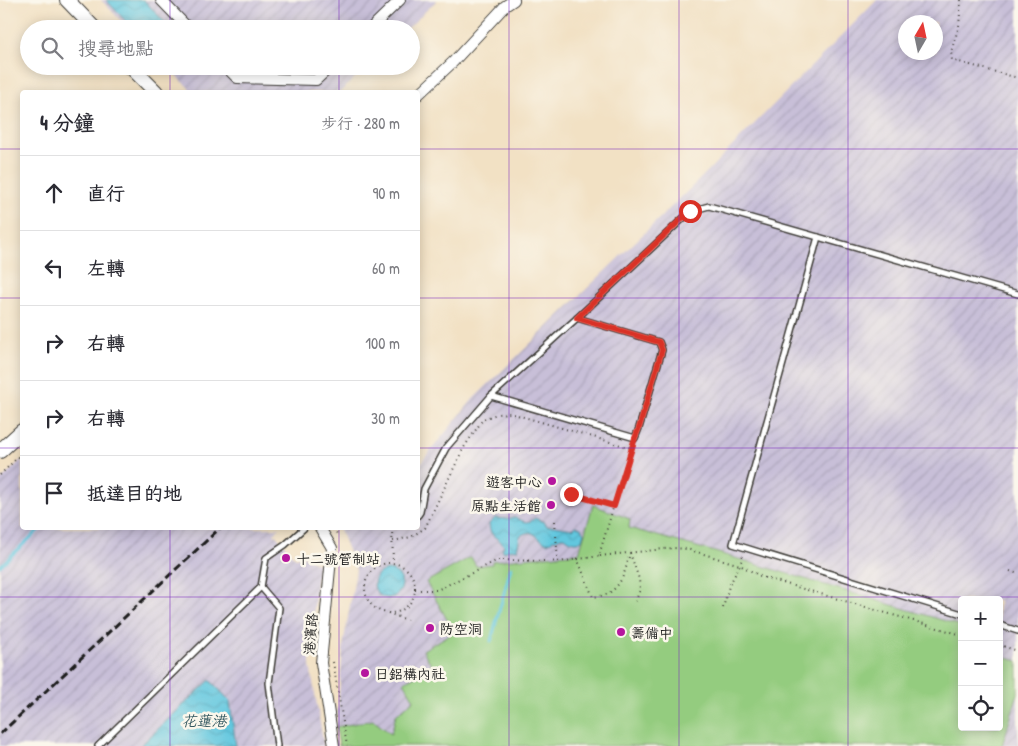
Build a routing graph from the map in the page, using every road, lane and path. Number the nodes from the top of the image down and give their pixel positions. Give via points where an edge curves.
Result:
1 (67, 0) edge
2 (161, 0) edge
3 (400, 0) edge
4 (514, 0) edge
5 (961, 0) edge
6 (86, 20) edge
7 (180, 20) edge
8 (379, 20) edge
9 (139, 75) edge
10 (234, 75) edge
11 (321, 75) edge
12 (1018, 78) edge
13 (154, 90) edge
14 (420, 93) edge
15 (818, 237) junction
16 (1018, 294) edge
17 (577, 318) junction
18 (491, 396) junction
19 (20, 433) edge
20 (635, 438) junction
21 (632, 448) junction
22 (0, 452) edge
23 (20, 455) edge
24 (0, 475) edge
25 (424, 489) junction
26 (420, 492) edge
27 (571, 494) dead end
28 (614, 506) junction
29 (420, 512) edge
30 (555, 521) dead end
31 (302, 530) edge
32 (321, 530) edge
33 (335, 530) edge
34 (392, 530) edge
35 (340, 540) dead end
36 (393, 541) junction
37 (745, 548) junction
38 (630, 552) junction
39 (600, 556) junction
40 (576, 558) junction
41 (558, 562) junction
42 (393, 563) junction
43 (740, 565) junction
44 (1010, 571) dead end
45 (1018, 574) edge
46 (261, 587) junction
47 (415, 590) junction
48 (634, 605) dead end
49 (723, 608) dead end
50 (388, 612) junction
51 (958, 613) edge
52 (407, 620) dead end
53 (1003, 626) edge
54 (1018, 631) edge
55 (958, 633) edge
56 (1003, 646) edge
57 (1018, 651) edge
58 (333, 661) dead end
59 (98, 746) edge
60 (277, 746) edge
61 (334, 746) edge
62 (348, 746) edge

1 - 6 main road
2 - 7 street
3 - 8 street
4 - 14 street
5 - 12 path via 952,60
9 - 13 main road
10 - 11 street via 237,78 316,80
15 - 16 lane
15 - 17 lane via 709,206 690,211
15 - 37 lane via 732,544
17 - 18 lane
17 - 20 lane via 659,342 662,350
18 - 20 lane
18 - 25 lane via 446,448
19 - 22 main road
20 - 21 path
21 - 28 path
21 - 36 path via 510,414 483,419 424,528 411,537
23 - 24 path
25 - 26 lane
25 - 29 lane
27 - 28 path
28 - 39 path
30 - 41 path
31 - 46 lane via 266,558
32 - 61 street, 港濱路 via 332,548 321,663
33 - 35 path
34 - 36 path
36 - 42 path
37 - 43 path
37 - 51 lane
38 - 39 path
38 - 40 path via 618,585 608,594 593,597
38 - 43 path via 688,549
38 - 48 path via 640,590
39 - 40 path
40 - 41 path
41 - 47 path via 498,560 436,590
42 - 47 path via 410,572
42 - 50 path via 375,568 366,585 371,603
43 - 49 path via 729,586
43 - 55 path via 762,577
44 - 45 path
46 - 59 lane
46 - 60 lane via 279,608 269,683
47 - 50 path via 406,607
50 - 52 path
53 - 54 lane
56 - 57 path
58 - 62 path

